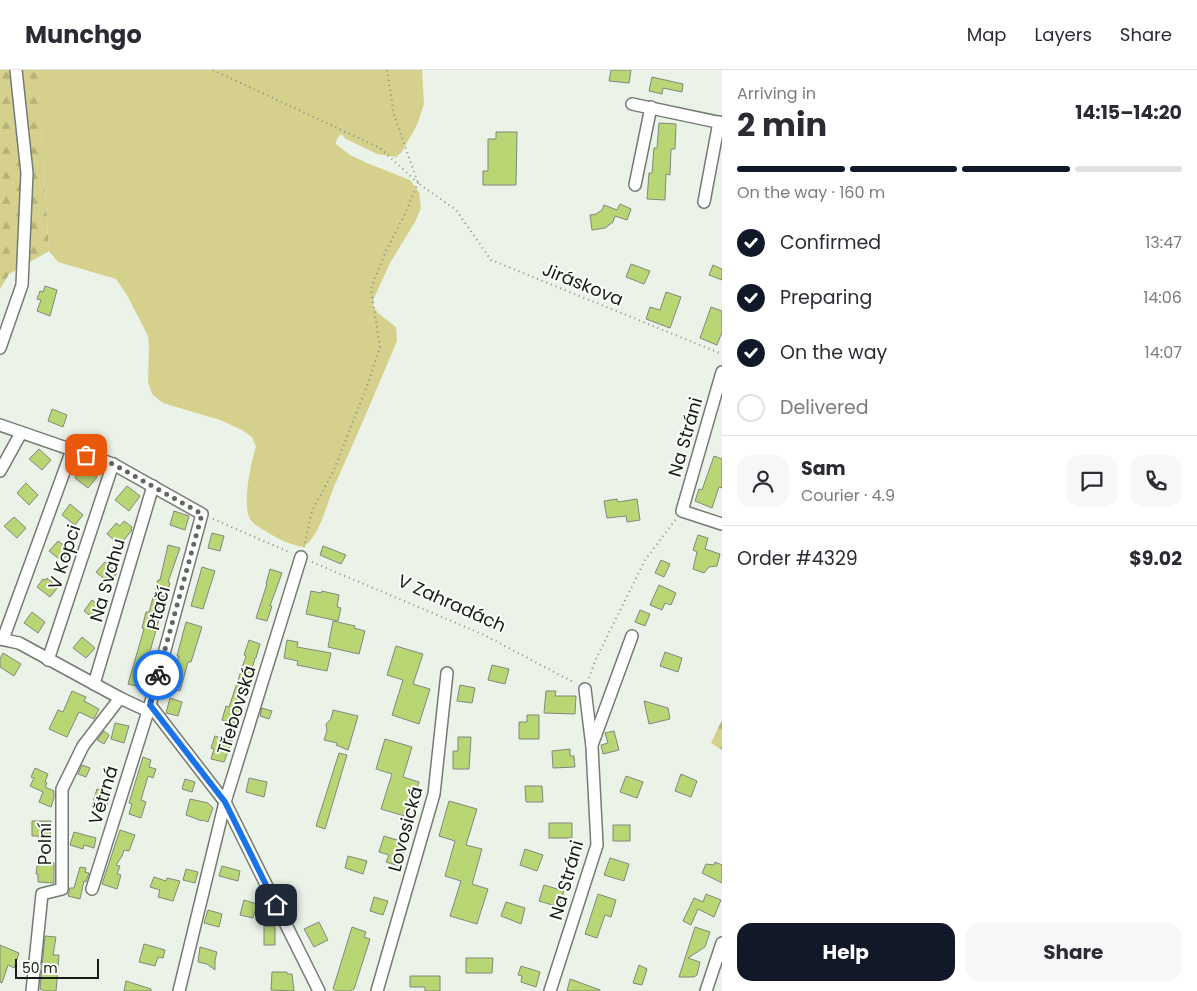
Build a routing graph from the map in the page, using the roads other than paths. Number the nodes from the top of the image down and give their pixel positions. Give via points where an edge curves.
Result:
1 (16, 70) edge
2 (632, 104) dead end
3 (651, 108) junction
4 (720, 123) edge
5 (634, 185) dead end
6 (704, 202) dead end
7 (0, 348) edge
8 (722, 372) edge
9 (0, 425) edge
10 (21, 433) junction
11 (72, 450) junction
12 (113, 464) junction
13 (0, 471) edge
14 (153, 486) junction
15 (722, 524) edge
16 (302, 557) road end
17 (632, 636) dead end
18 (2, 639) edge
19 (48, 660) junction
20 (447, 673) dead end
21 (94, 684) junction
22 (585, 689) road end
23 (120, 698) junction
24 (149, 708) junction
25 (592, 746) junction
26 (225, 802) junction
27 (92, 889) dead end
28 (722, 943) edge
29 (32, 991) edge
30 (178, 991) edge
31 (319, 991) edge
32 (377, 991) edge
33 (550, 991) edge
34 (706, 991) edge

1 - 7 street via 27,173 22,285
2 - 3 street
3 - 4 street
3 - 5 street
4 - 6 street
8 - 15 street, Na Stráni via 682,511
9 - 10 street
10 - 11 street
10 - 13 street
11 - 12 street
11 - 18 street
12 - 14 street
12 - 19 street, V Kopci
14 - 21 street, Na Svahu
14 - 24 street, Ptačí via 202,514
16 - 26 street, Třebovská
17 - 25 street, Na Stráni
18 - 19 street via 19,643
19 - 21 street
20 - 32 street, Lovosická via 434,794
21 - 23 street
22 - 25 street, Na Stráni
23 - 24 street
23 - 29 street, Polní via 83,746 62,789 62,889 42,894
24 - 26 street
24 - 27 street, Větrná
25 - 33 street, Na Stráni via 597,844
26 - 30 street, Třebovská
26 - 31 street
28 - 34 street

